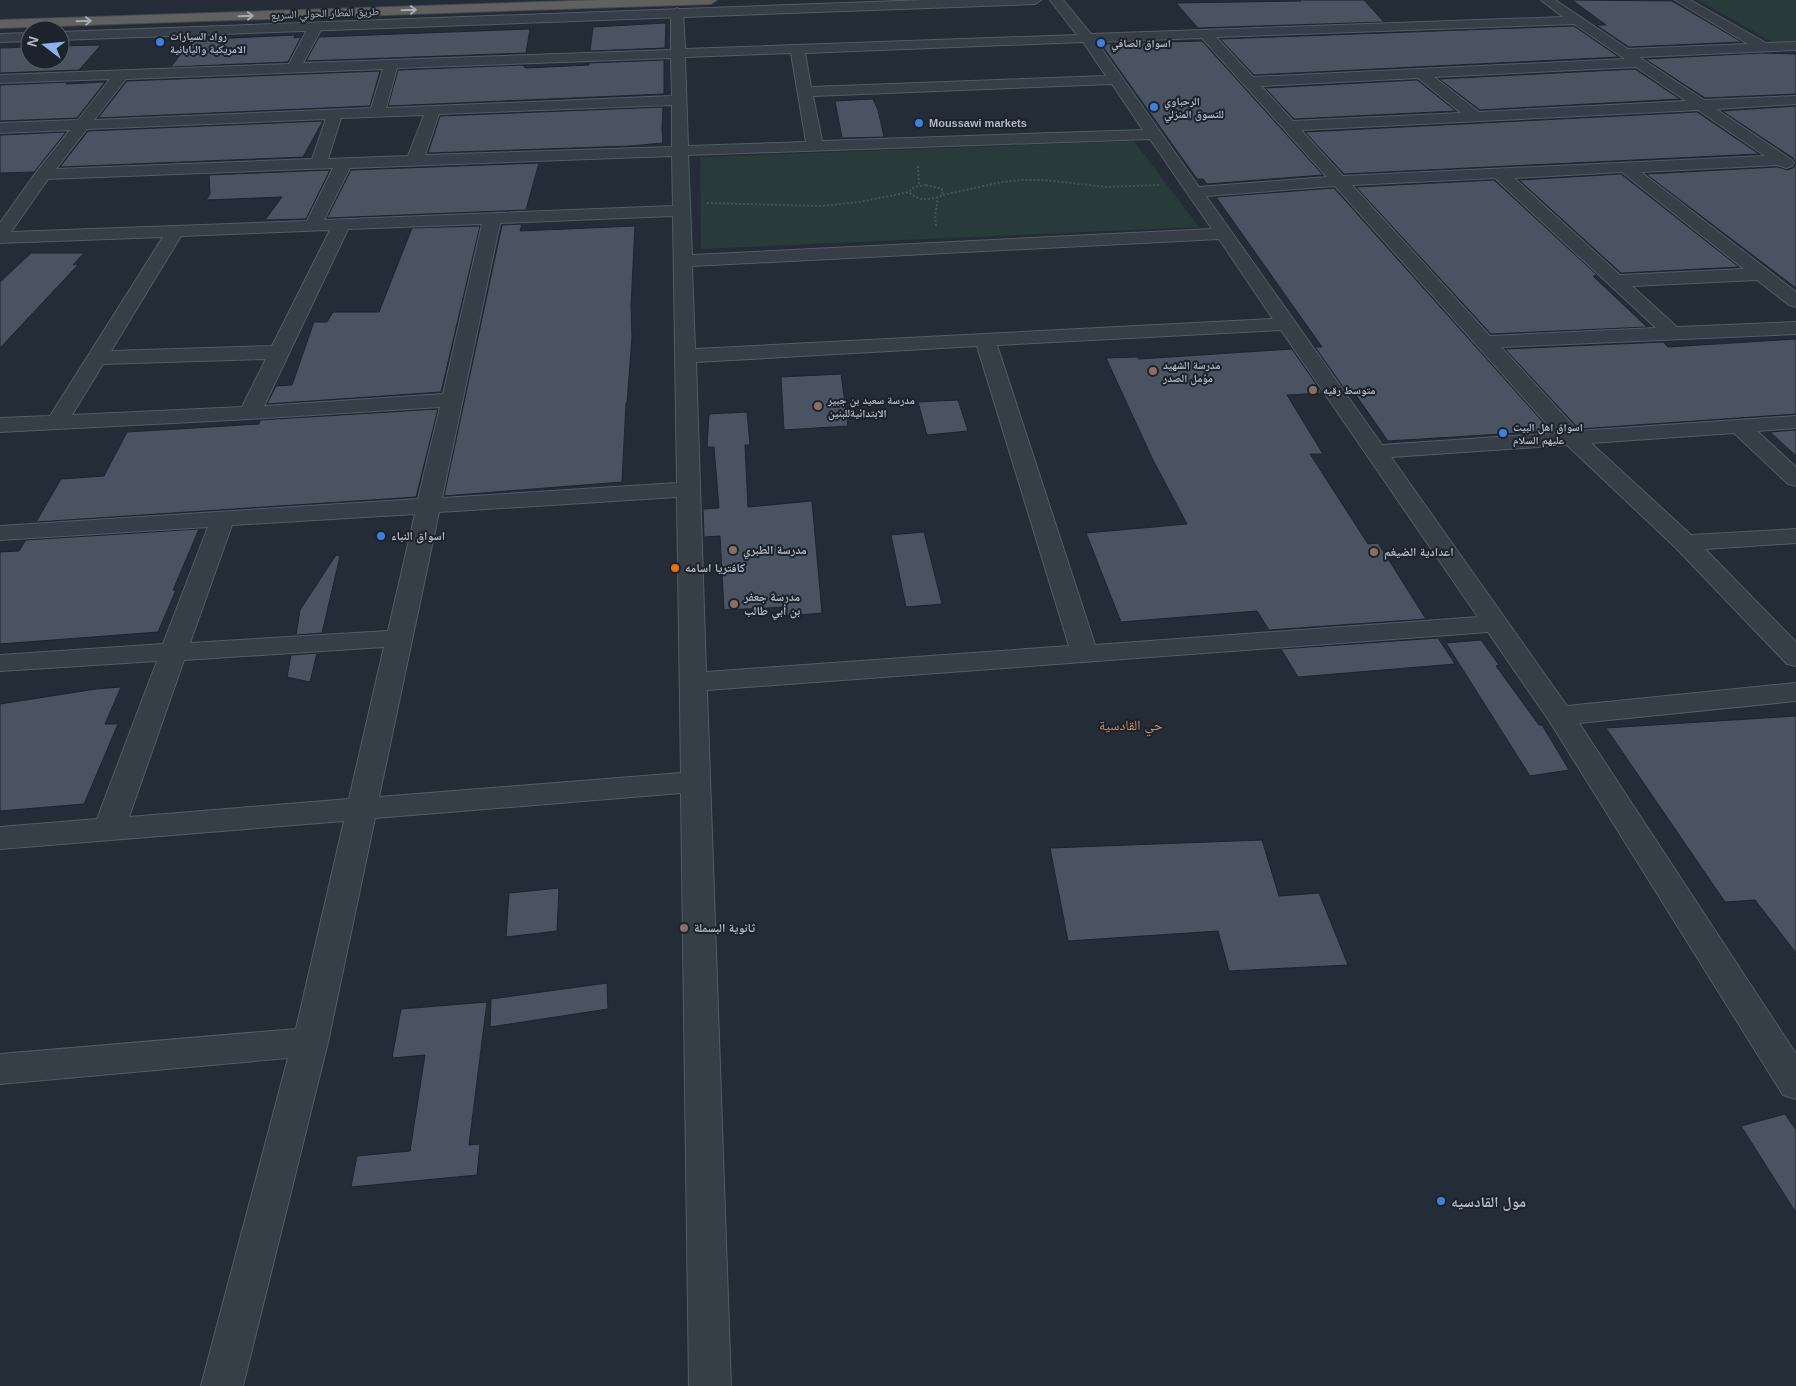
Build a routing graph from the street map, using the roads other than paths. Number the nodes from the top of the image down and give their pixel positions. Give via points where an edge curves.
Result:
1 (373, 0) edge
2 (711, 0) edge
3 (1035, 0) edge
4 (1056, 0) edge
5 (1547, 0) edge
6 (1681, 0) edge
7 (0, 11) edge
8 (677, 12) junction
9 (183, 18) junction
10 (1577, 20) junction
11 (0, 24) edge
12 (315, 28) junction
13 (217, 31) junction
14 (1206, 34) junction
15 (70, 36) edge
16 (20, 37) edge
17 (0, 38) edge
18 (1087, 38) junction
19 (1796, 46) edge
20 (1762, 47) junction
21 (797, 49) junction
22 (1625, 53) junction
23 (678, 54) junction
24 (1639, 63) junction
25 (390, 64) junction
26 (294, 68) junction
27 (1420, 73) junction
28 (122, 74) junction
29 (0, 79) edge
30 (1116, 80) junction
31 (1250, 82) junction
32 (805, 92) junction
33 (679, 100) junction
34 (1796, 100) edge
35 (1701, 104) junction
36 (433, 110) junction
37 (377, 113) junction
38 (335, 114) junction
39 (1476, 117) junction
40 (84, 125) junction
41 (1290, 126) junction
42 (0, 128) edge
43 (1153, 134) junction
44 (815, 146) junction
45 (680, 151) junction
46 (415, 160) junction
47 (1782, 160) junction
48 (344, 163) junction
49 (318, 164) junction
50 (1626, 167) junction
51 (1796, 169) edge
52 (1499, 173) junction
53 (43, 174) junction
54 (1339, 181) junction
55 (1191, 188) junction
56 (681, 207) junction
57 (492, 218) junction
58 (342, 223) junction
59 (313, 225) junction
60 (175, 231) junction
61 (1223, 234) junction
62 (0, 236) edge
63 (683, 261) junction
64 (1762, 274) junction
65 (1615, 281) junction
66 (1796, 301) edge
67 (1285, 324) junction
68 (1796, 328) edge
69 (1672, 333) junction
70 (985, 340) junction
71 (1486, 342) junction
72 (280, 352) junction
73 (685, 356) junction
74 (97, 358) junction
75 (451, 400) junction
76 (250, 413) junction
77 (57, 422) junction
78 (1796, 422) edge
79 (0, 426) edge
80 (1739, 426) junction
81 (1572, 438) junction
82 (1374, 452) junction
83 (1796, 479) edge
84 (688, 489) junction
85 (428, 504) junction
86 (223, 518) junction
87 (0, 533) edge
88 (1796, 536) edge
89 (1685, 543) junction
90 (1494, 624) junction
91 (399, 638) junction
92 (175, 652) junction
93 (1084, 653) junction
94 (1796, 658) edge
95 (0, 664) edge
96 (692, 682) junction
97 (1796, 692) edge
98 (1560, 716) junction
99 (695, 782) junction
100 (361, 809) junction
101 (109, 829) junction
102 (0, 838) edge
103 (310, 1042) junction
104 (0, 1069) edge
105 (1796, 1084) edge
106 (222, 1386) edge
107 (710, 1386) edge

1 - 7 highway, طريق المطار الحولي السريع
9 -> 2 highway, طريق المطار الحولي السريع
3 - 8 street
4 - 18 street
5 - 10 street
6 - 20 street
8 - 12 street
8 - 23 street
11 -> 9 highway, طريق المطار الحولي السريع
9 - 13 highway
10 - 14 street
10 - 22 street
12 - 13 street
12 - 26 street
13 - 15 street
14 - 18 street
14 - 31 street
16 - 17 street
18 - 21 street
18 - 30 street
19 - 20 street
20 - 22 street
21 - 23 street
21 - 32 street
22 - 24 street
23 - 25 street
23 - 33 street
24 - 27 street
24 - 35 street
25 - 26 street
25 - 37 street
26 - 28 street
27 - 31 street
27 - 39 street
28 - 29 street
28 - 40 street
30 - 32 street
30 - 43 street
31 - 41 street
32 - 44 street
33 - 36 street
33 - 45 street
34 - 35 street
35 - 39 street
35 - 47 street
36 - 37 street
36 - 46 street
37 - 38 street
38 - 40 street
38 - 49 street
39 - 41 street
40 - 42 street
40 - 53 street
41 - 54 street
43 - 44 street
43 - 55 street
44 - 45 street
45 - 46 street
45 - 56 street
46 - 48 street
47 - 50 street
47 - 51 street
48 - 49 street
48 - 59 street
49 - 53 street
50 - 52 street
50 - 64 street
52 - 54 street
52 - 65 street
53 - 62 street
54 - 55 street
54 - 71 street
55 - 61 street
56 - 57 street
56 - 63 street
57 - 58 street
57 - 75 street
58 - 59 street
58 - 72 street
59 - 60 street
60 - 62 street
60 - 74 street
61 - 63 street
61 - 67 street
63 - 73 street
64 - 65 street
64 - 66 street
65 - 69 street
67 - 70 street
67 - 82 street
68 - 69 street
69 - 71 street
70 - 73 street
70 - 93 street
71 - 81 street
72 - 74 street
72 - 76 street
73 - 84 street
74 - 77 street
75 - 76 street
75 - 85 street
76 - 77 street
77 - 79 street
78 - 80 street
80 - 81 street
80 - 83 street
81 - 82 street
81 - 89 street
82 - 90 street
84 - 85 street
84 - 96 street
85 - 86 street
85 - 91 street
86 - 87 street
86 - 92 street
88 - 89 street
89 - 94 street
90 - 93 street
90 - 98 street
91 - 92 street
91 - 100 street
92 - 95 street
92 - 101 street
93 - 96 street
96 - 99 street
97 - 98 street
98 - 105 street
99 - 100 street
99 - 107 street
100 - 101 street
100 - 103 street
101 - 102 street
103 - 104 street
103 - 106 street

